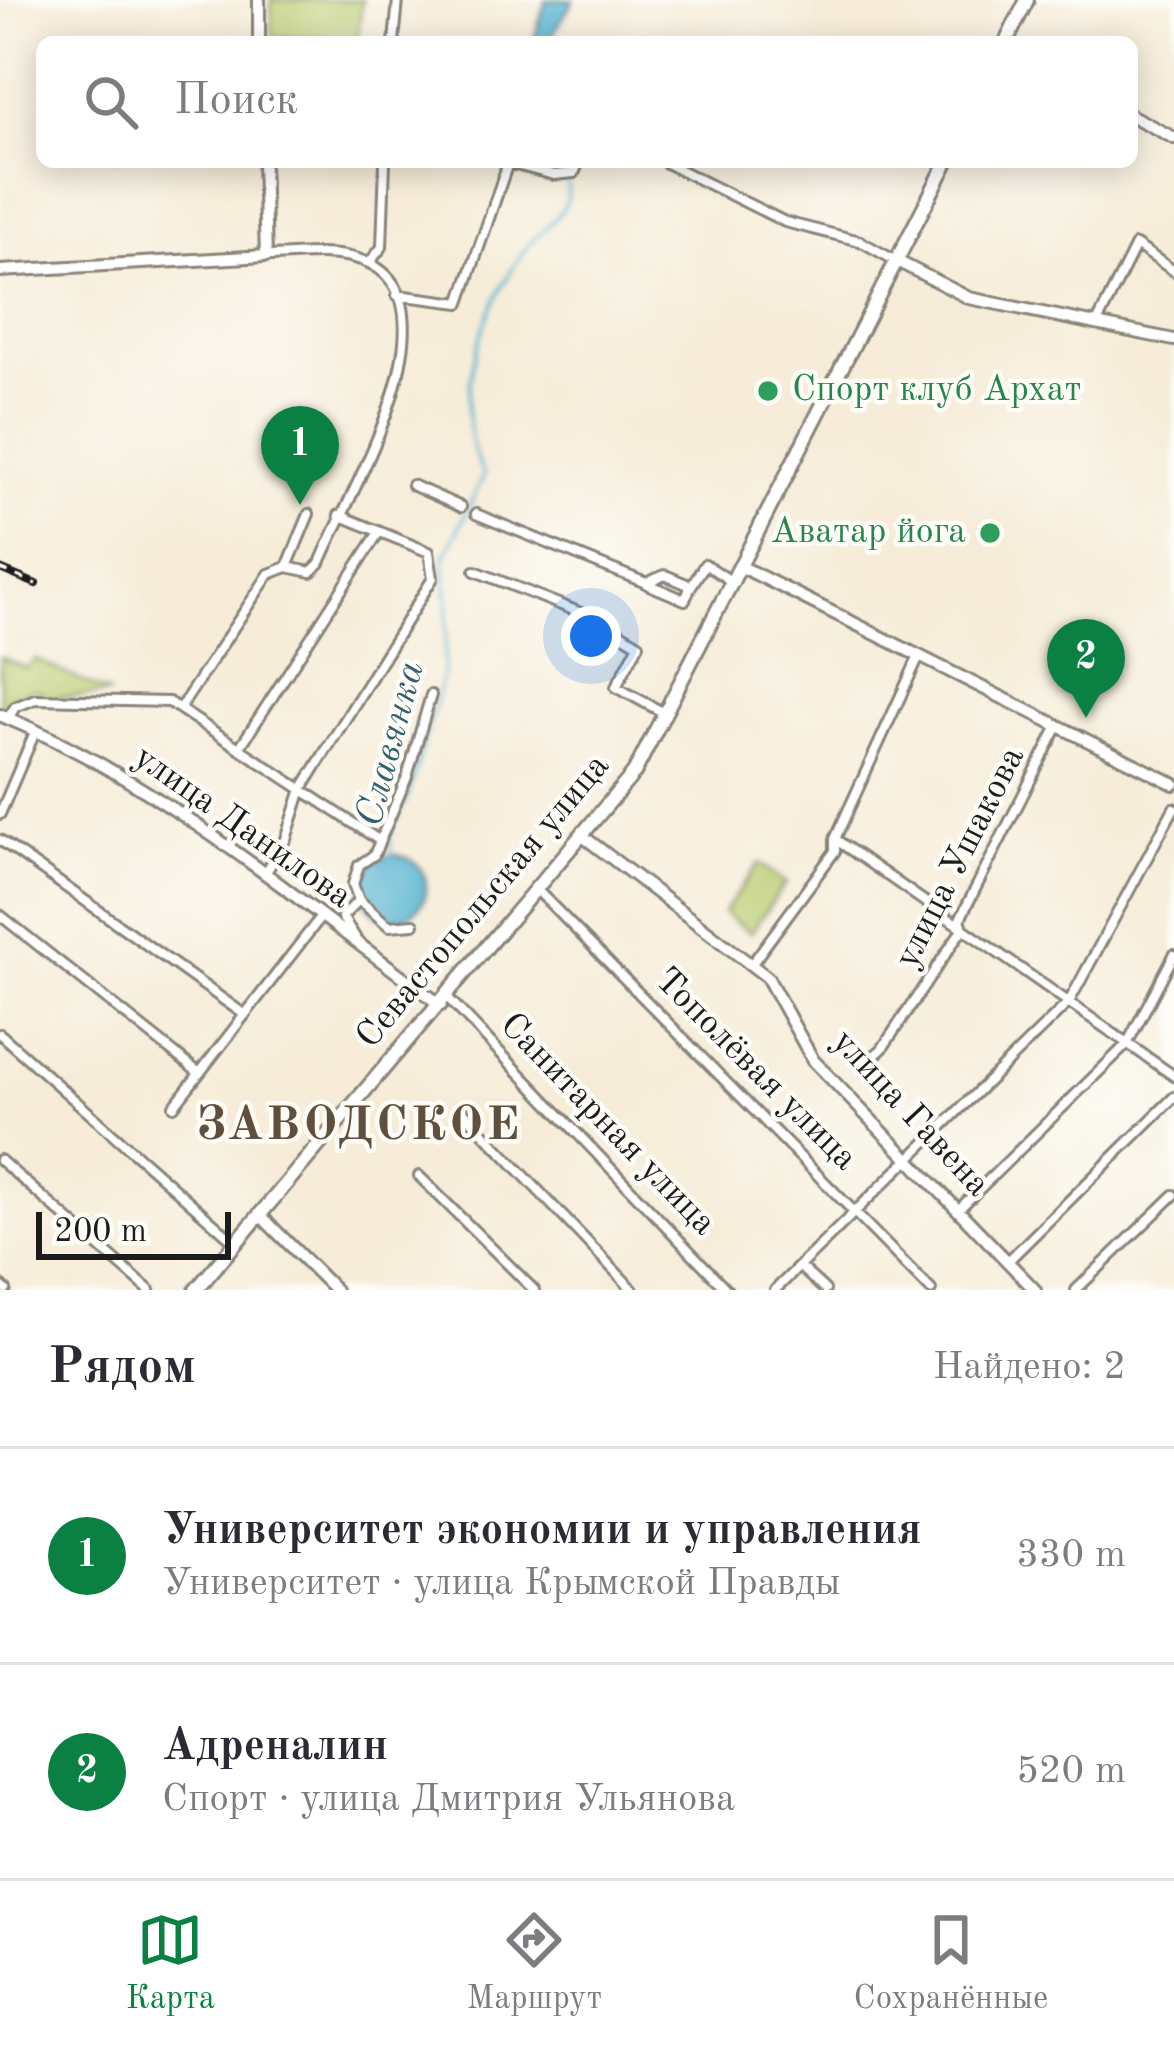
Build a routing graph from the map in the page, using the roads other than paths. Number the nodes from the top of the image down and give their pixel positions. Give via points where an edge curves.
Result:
1 (259, 0) edge
2 (398, 0) edge
3 (1027, 0) edge
4 (260, 36) edge
5 (395, 36) edge
6 (1009, 36) edge
7 (1138, 119) edge
8 (1174, 138) edge
9 (263, 168) edge
10 (385, 168) edge
11 (506, 168) edge
12 (529, 168) edge
13 (576, 168) edge
14 (676, 168) edge
15 (944, 168) edge
16 (266, 256) junction
17 (897, 261) junction
18 (369, 263) junction
19 (0, 271) edge
20 (1174, 271) edge
21 (398, 296) junction
22 (1096, 323) junction
23 (1174, 340) edge
24 (412, 485) dead end
25 (460, 507) dead end
26 (309, 514) dead end
27 (476, 514) dead end
28 (339, 515) junction
29 (379, 532) junction
30 (287, 567) junction
31 (742, 567) junction
32 (475, 571) dead end
33 (734, 583) junction
34 (919, 656) junction
35 (430, 695) dead end
36 (181, 707) junction
37 (668, 715) junction
38 (4, 717) edge
39 (1058, 726) junction
40 (35, 732) junction
41 (240, 747) junction
42 (1174, 784) edge
43 (302, 789) junction
44 (1174, 808) edge
45 (0, 814) edge
46 (584, 837) junction
47 (835, 839) junction
48 (0, 840) edge
49 (380, 841) junction
50 (264, 876) junction
51 (538, 890) junction
52 (359, 900) junction
53 (0, 915) edge
54 (320, 918) junction
55 (414, 924) dead end
56 (963, 928) junction
57 (358, 944) junction
58 (1174, 955) edge
59 (751, 965) junction
60 (444, 1001) junction
61 (1069, 1002) junction
62 (244, 1015) junction
63 (0, 1034) edge
64 (1127, 1044) junction
65 (862, 1066) dead end
66 (198, 1072) junction
67 (1174, 1076) edge
68 (1174, 1097) edge
69 (174, 1106) dead end
70 (459, 1107) dead end
71 (0, 1160) edge
72 (908, 1160) junction
73 (419, 1176) dead end
74 (1174, 1195) edge
75 (856, 1211) junction
76 (957, 1211) junction
77 (260, 1215) junction
78 (236, 1243) junction
79 (1007, 1261) junction
80 (800, 1267) junction
81 (149, 1290) edge
82 (196, 1290) edge
83 (335, 1290) edge
84 (534, 1290) edge
85 (633, 1290) edge
86 (727, 1290) edge
87 (775, 1290) edge
88 (825, 1290) edge
89 (931, 1290) edge
90 (1035, 1290) edge
91 (1076, 1290) edge

1 - 4 main road
2 - 5 street
3 - 6 main road
7 - 8 main road
9 - 16 main road
10 - 18 street via 382,247
11 - 21 street via 460,303
12 - 13 street via 562,176
14 - 17 street via 785,222 860,241
15 - 17 main road, Севастопольская улица
16 - 18 street
16 - 19 main road
17 - 22 main road via 969,298
17 - 31 main road, Севастопольская улица
18 - 21 street
20 - 22 street via 1136,245
21 - 28 street via 408,334 400,376
22 - 23 main road
24 - 25 street
26 - 30 street
27 - 33 street via 646,583 665,575 691,586 705,564
28 - 29 street
28 - 30 street via 316,568
29 - 41 street
29 - 43 street via 429,552 433,578
30 - 36 street via 269,574
31 - 33 main road, Севастопольская улица
31 - 34 main road
32 - 37 street via 640,644 616,687
33 - 37 main road, Севастопольская улица
34 - 39 main road
34 - 47 street
35 - 49 street
36 - 38 street via 35,700
36 - 41 street
37 - 46 main road, Севастопольская улица
38 - 40 main road, улица Данилова
39 - 42 main road
39 - 56 street, улица Ушакова via 960,919
40 - 45 street
40 - 50 main road, улица Данилова
41 - 43 street
43 - 49 street
43 - 50 street
44 - 61 street
46 - 51 main road, Севастопольская улица
46 - 59 main road, улица Гавена
47 - 56 street
47 - 59 street via 835,851
48 - 62 street
49 - 52 street via 359,865
50 - 54 main road, улица Данилова
51 - 60 main road, Севастопольская улица
51 - 75 street, Тополёвая улица
52 - 55 street via 389,926
52 - 57 street via 342,917
53 - 66 street
54 - 57 main road, улица Данилова
54 - 62 street
56 - 61 street
56 - 65 street, улица Ушакова via 882,1049
57 - 60 main road, улица Данилова
58 - 64 street
59 - 72 main road, улица Гавена via 767,977 813,1060
60 - 77 main road, Севастопольская улица
60 - 86 street, Санитарная улица
61 - 64 street
61 - 72 street
62 - 66 street
63 - 78 street
64 - 67 street
64 - 76 street
66 - 69 street
68 - 79 street
70 - 85 street
71 - 81 street
72 - 75 street
72 - 76 main road, улица Гавена
73 - 84 street
74 - 91 street
75 - 80 street
75 - 89 street, Тополёвая улица
76 - 79 main road, улица Гавена
77 - 78 main road, Севастопольская улица
77 - 83 main road
78 - 82 main road, Севастопольская улица
79 - 90 main road, улица Гавена
80 - 87 street
80 - 88 street

